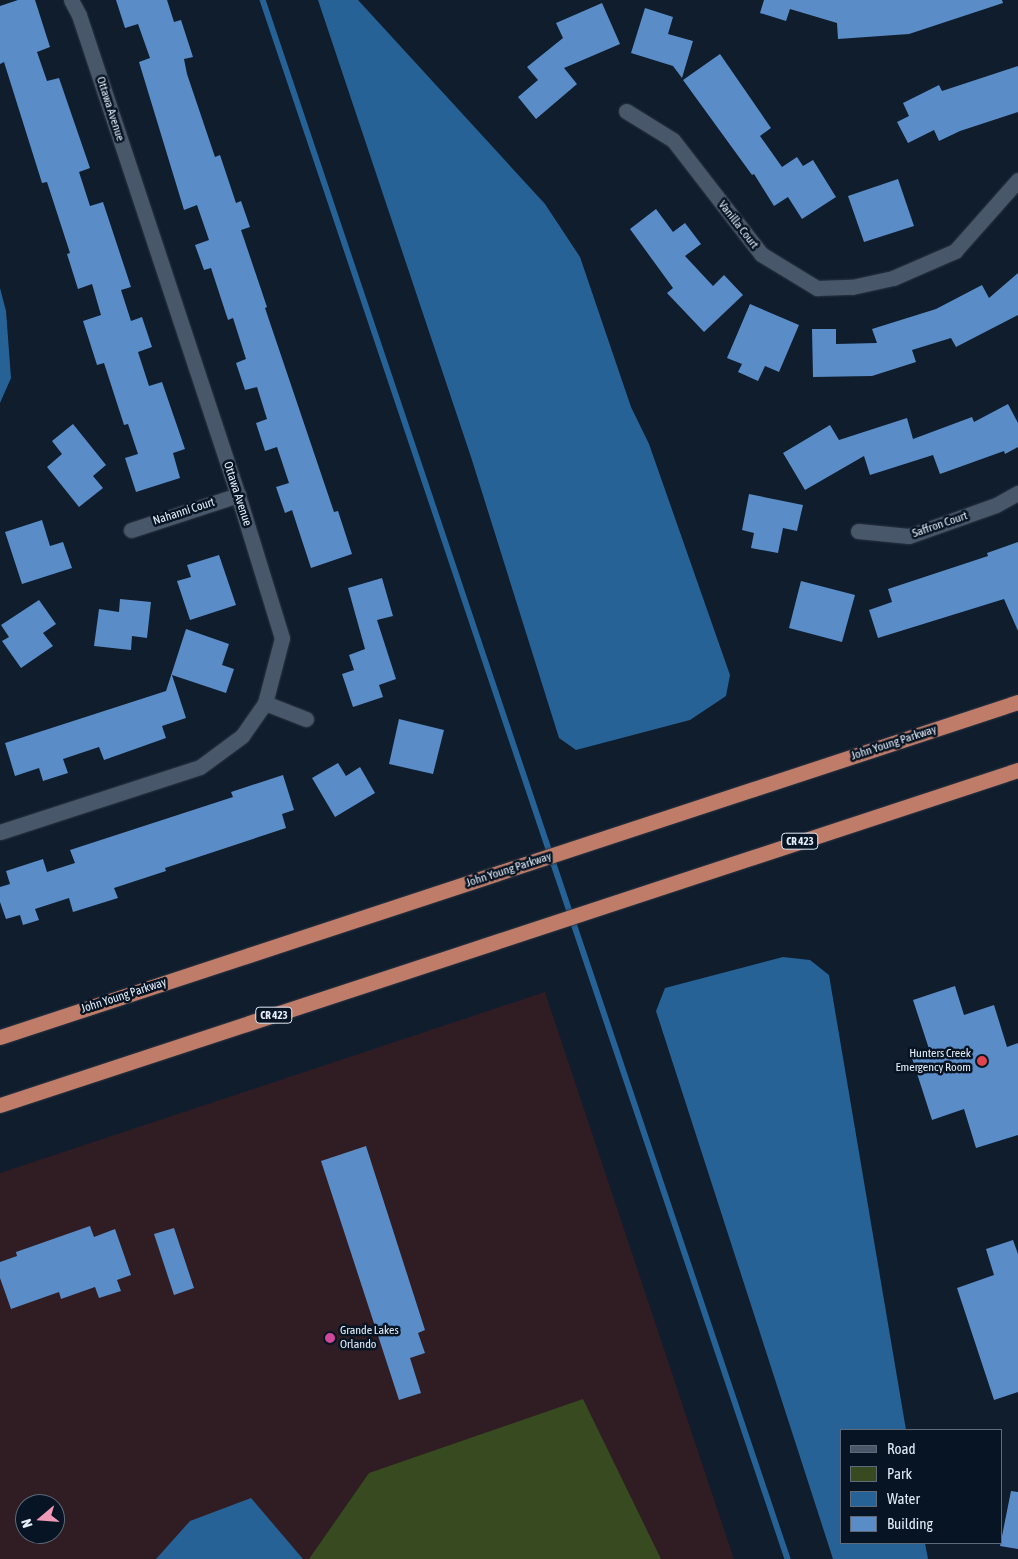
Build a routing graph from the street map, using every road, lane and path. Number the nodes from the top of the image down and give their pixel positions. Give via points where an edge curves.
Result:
1 (71, 0) edge
2 (626, 111) dead end
3 (1018, 180) edge
4 (1018, 493) edge
5 (238, 494) junction
6 (131, 530) dead end
7 (858, 531) dead end
8 (1018, 702) edge
9 (265, 704) junction
10 (306, 719) dead end
11 (1018, 770) edge
12 (0, 832) edge
13 (0, 1038) edge
14 (0, 1104) edge

1 - 5 street, Ottawa Avenue via 79,15
2 - 3 street, Vanilla Court via 673,140 762,254 817,288 852,287 894,278 955,251
4 - 7 street, Saffron Court via 996,505 909,536
5 - 6 street, Nahanni Court
5 - 9 street, Ottawa Avenue via 282,638
8 - 13 highway, John Young Parkway
9 - 10 street
9 - 12 street, Ottawa Avenue via 242,736 200,767
11 - 14 highway, CR 423

